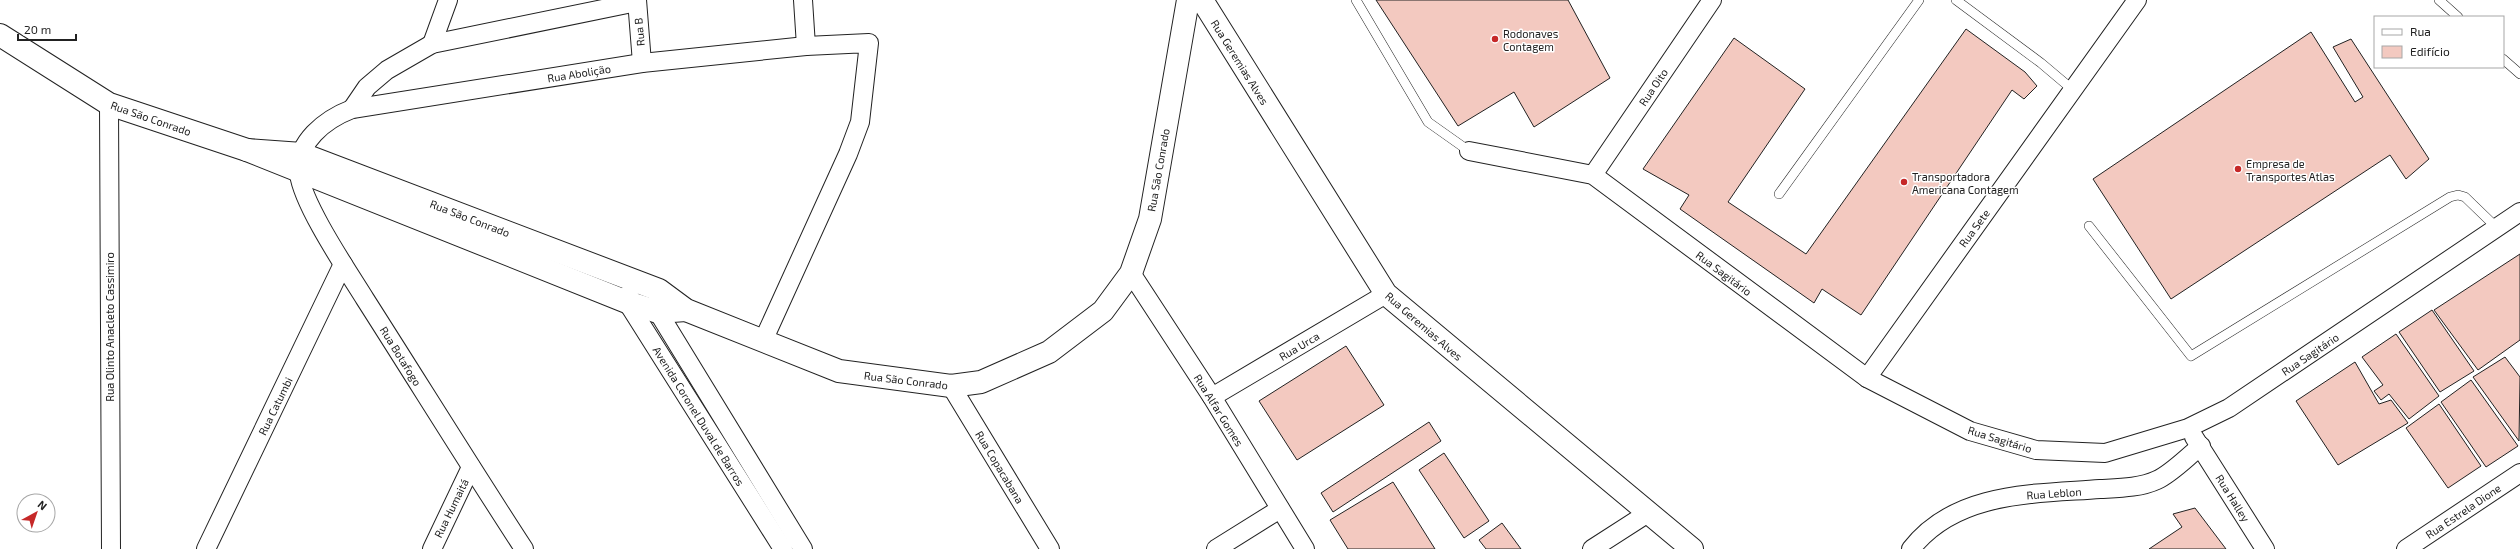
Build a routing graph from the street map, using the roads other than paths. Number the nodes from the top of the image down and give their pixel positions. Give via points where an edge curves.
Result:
1 (448, 0) edge
2 (803, 0) edge
3 (1188, 0) edge
4 (1202, 0) edge
5 (1356, 0) edge
6 (1712, 0) edge
7 (1919, 0) edge
8 (1956, 0) edge
9 (2137, 0) edge
10 (2439, 0) edge
11 (637, 1) edge
12 (2457, 16) edge
13 (0, 34) edge
14 (432, 44) junction
15 (806, 46) junction
16 (2504, 60) edge
17 (642, 63) junction
18 (2520, 74) edge
19 (2073, 90) junction
20 (109, 104) junction
21 (352, 109) junction
22 (1469, 151) joint
23 (300, 164) junction
24 (1593, 175) junction
25 (1779, 194) dead end
26 (2520, 212) edge
27 (2089, 226) dead end
28 (2496, 227) junction
29 (343, 264) junction
30 (1131, 273) junction
31 (633, 280) junction
32 (659, 290) junction
33 (1386, 294) junction
34 (627, 302) junction
35 (686, 310) junction
36 (658, 312) junction
37 (762, 341) junction
38 (1868, 378) junction
39 (951, 386) junction
40 (704, 388) junction
41 (1212, 397) junction
42 (687, 398) junction
43 (2188, 428) junction
44 (2201, 446) junction
45 (471, 467) junction
46 (2520, 473) edge
47 (1280, 509) junction
48 (1648, 513) junction
49 (111, 549) edge
50 (206, 549) edge
51 (432, 549) edge
52 (524, 549) edge
53 (783, 549) edge
54 (803, 549) edge
55 (1050, 549) edge
56 (1216, 549) edge
57 (1305, 549) edge
58 (1592, 549) edge
59 (1692, 549) edge
60 (1911, 549) edge
61 (2264, 549) edge
62 (2406, 549) edge

1 - 14 street
2 - 15 street
3 - 30 street, Rua São Conrado via 1150,219
4 - 33 street, Rua Geremias Alves
5 - 22 lane via 1428,122
6 - 24 street, Rua Oito
7 - 25 lane
8 - 19 lane
9 - 19 street, Rua Sete
10 - 12 lane
11 - 14 street
11 - 17 street, Rua B
13 - 20 street, Rua São Conrado
14 - 21 street via 387,70 367,87
15 - 17 street, Rua Abolição
15 - 37 street, Rua Abolição via 869,43 860,122 848,154
16 - 18 lane
17 - 21 street, Rua Abolição
19 - 38 street, Rua Sete
20 - 23 street, Rua São Conrado via 247,150
20 - 49 street, Rua Olinto Anacleto Cassimiro
21 - 23 street, Rua Abolição via 320,126
22 - 24 street, Rua Sagitário
23 - 29 street, Rua Botafogo via 304,193
23 - 31 street, Rua São Conrado
23 - 34 street, Rua São Conrado
24 - 38 street, Rua Sagitário
26 - 28 street, Rua Sagitário
27 - 28 lane via 2190,356 2450,197 2465,197
28 - 43 street, Rua Sagitário via 2229,408
29 - 45 street, Rua Botafogo
29 - 50 street, Rua Catumbi
30 - 39 street, Rua São Conrado via 1103,311 1049,352 981,382
30 - 41 street, Rua Alfar Gomes
31 - 32 street, Rua São Conrado
31 - 34 street
32 - 35 street, Rua São Conrado
32 - 36 street
33 - 41 street, Rua Urca
33 - 48 street, Rua Geremias Alves
34 - 36 street, Rua São Conrado
34 - 42 street, Avenida Coronel Duval de Barros
35 - 36 street, Rua São Conrado
35 - 37 street, Rua São Conrado
36 - 40 street, Avenida Coronel Duval de Barros
37 - 39 street, Rua São Conrado via 839,371
38 - 43 street, Rua Sagitário via 1970,432 2036,450 2105,453
39 - 55 street, Rua Copacabana
40 - 42 street
40 - 54 street, Avenida Coronel Duval de Barros
41 - 47 street, Rua Alfar Gomes
42 - 53 street, Avenida Coronel Duval de Barros
43 - 44 street, Rua Halley
44 - 60 street, Rua Leblon via 2157,480 2126,488 1991,500 1966,509 1935,526
44 - 61 street, Rua Halley
45 - 51 street, Rua Humaitá
45 - 52 street, Rua Botafogo
46 - 62 street, Rua Estrela Dione
47 - 56 street
47 - 57 street, Rua Alfar Gomes
48 - 58 street
48 - 59 street, Rua Geremias Alves

